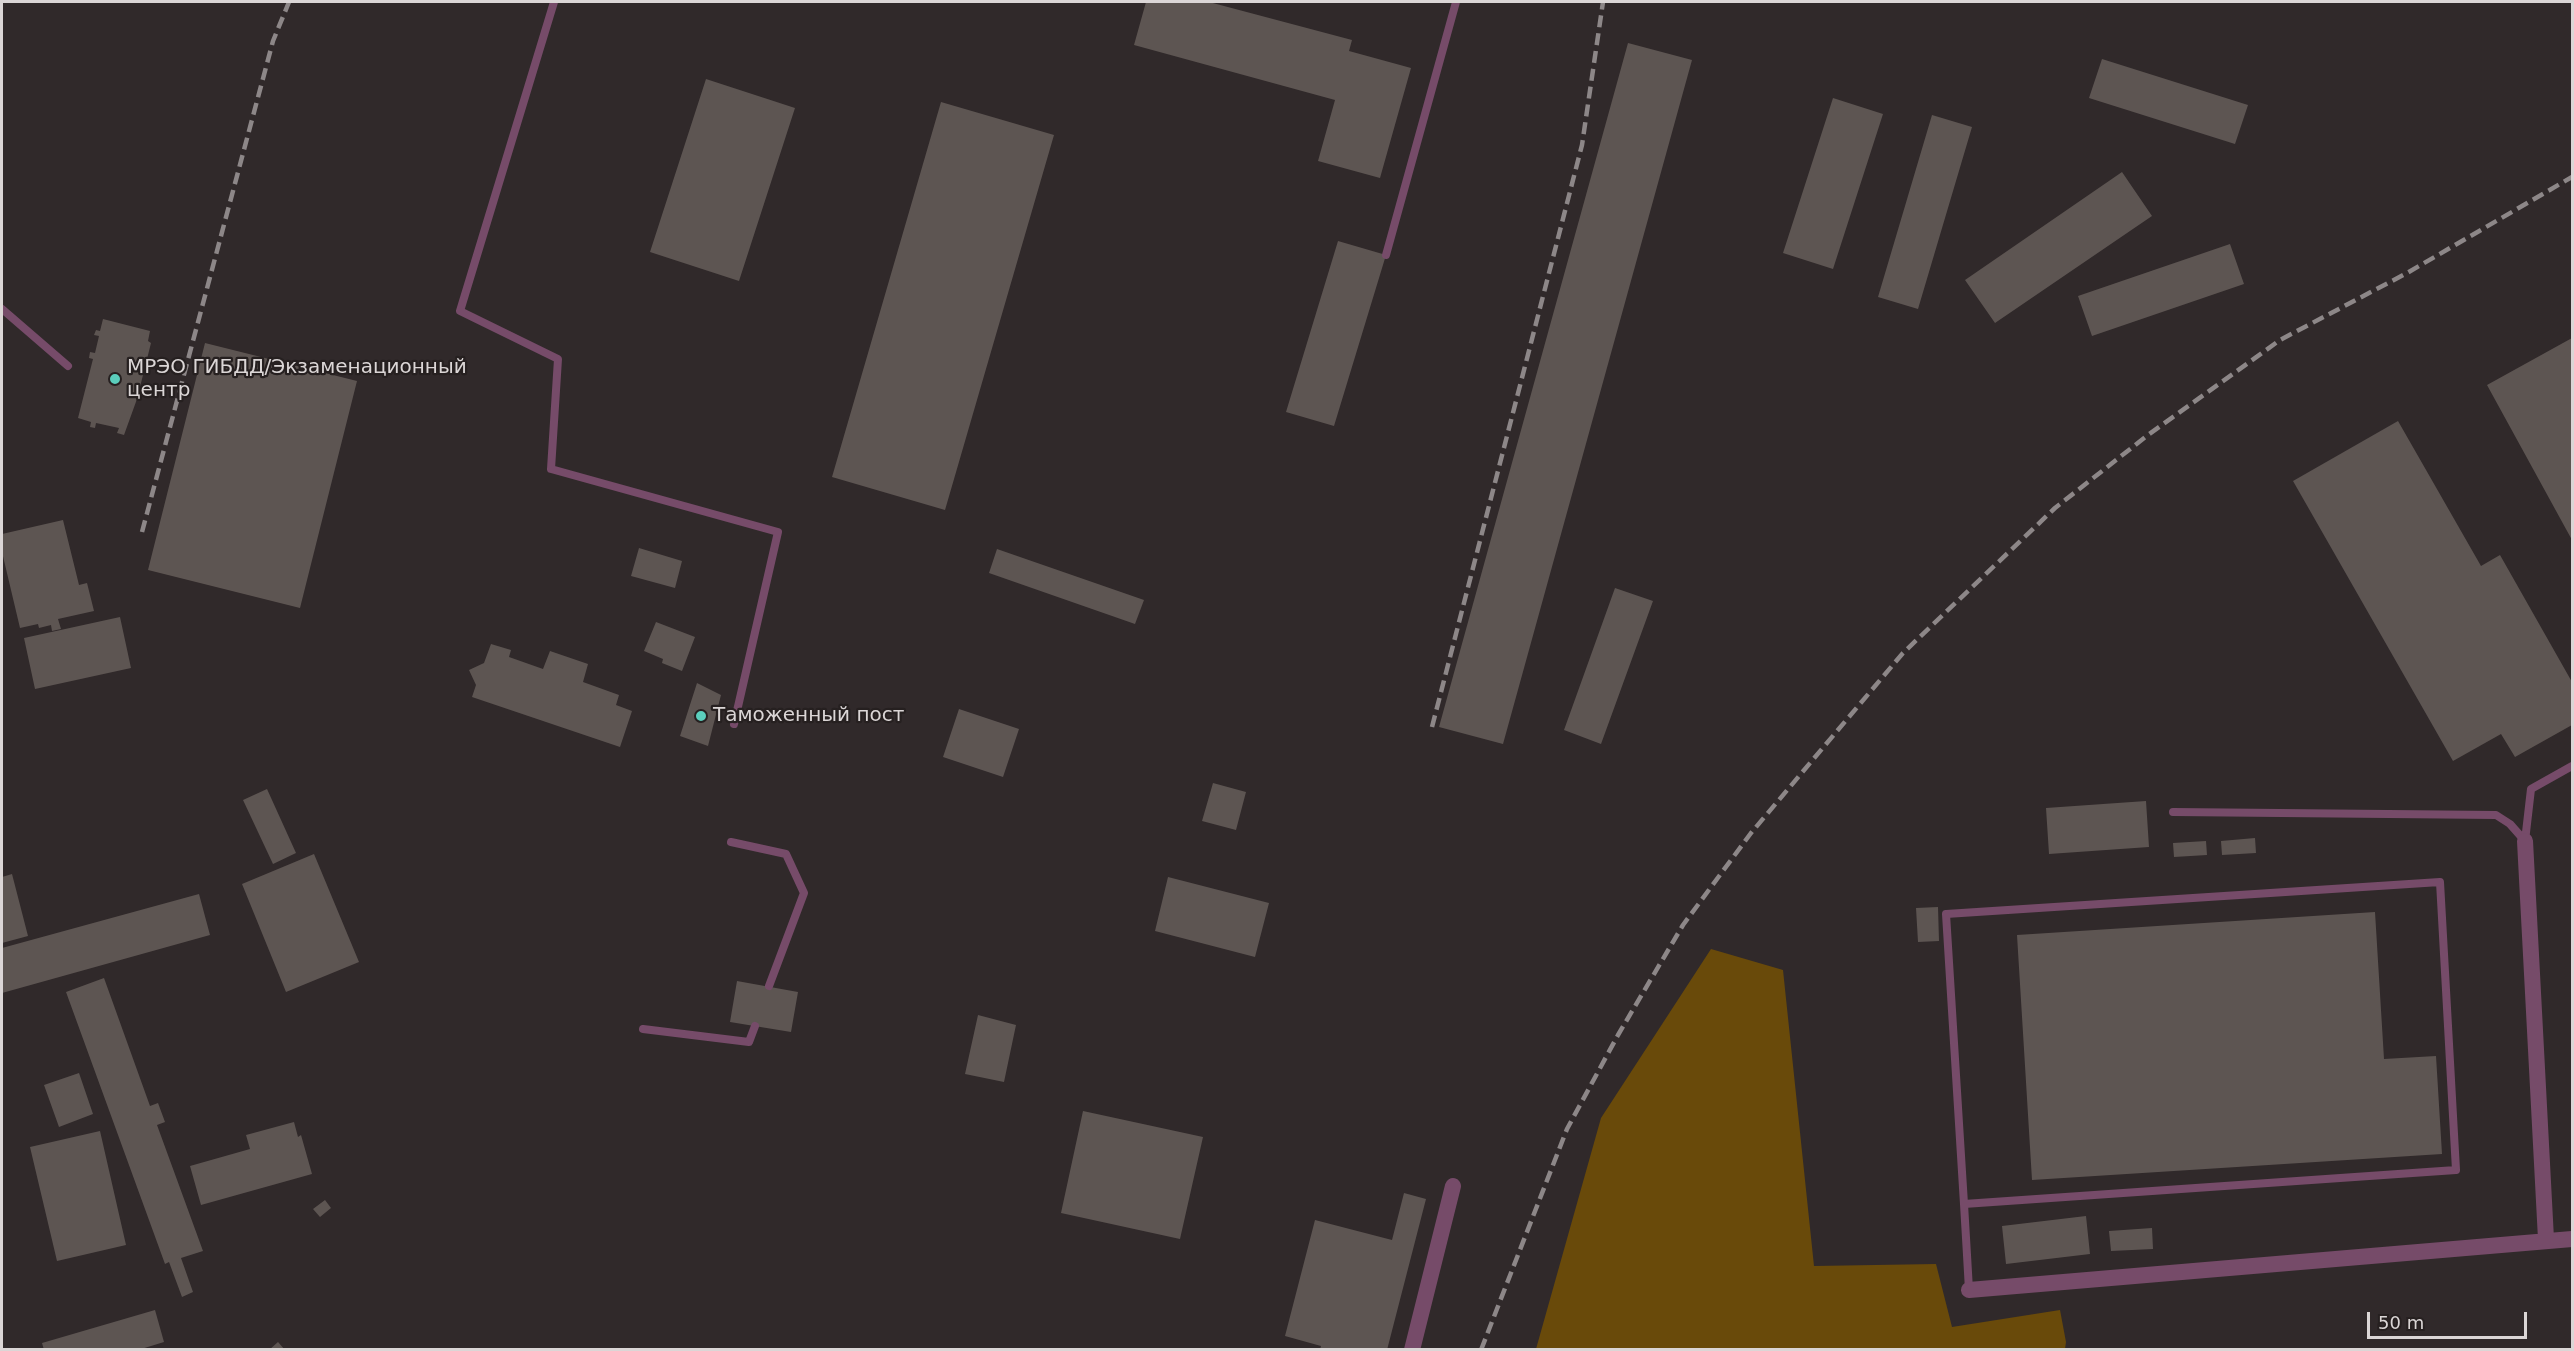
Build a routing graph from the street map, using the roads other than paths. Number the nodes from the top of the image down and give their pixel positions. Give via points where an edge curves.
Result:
1 (554, 2) edge
2 (1456, 2) edge
3 (1386, 255) dead end
4 (2, 309) edge
5 (68, 366) dead end
6 (734, 724) dead end
7 (2572, 766) edge
8 (2173, 812) dead end
9 (2525, 841) junction
10 (731, 842) dead end
11 (769, 986) dead end
12 (755, 1026) dead end
13 (643, 1029) dead end
14 (1453, 1186) dead end
15 (1964, 1204) junction
16 (2546, 1239) junction
17 (2572, 1239) edge
18 (1970, 1290) joint
19 (1412, 1350) edge

1 - 6 lane via 460,311 558,359 551,469 778,532
2 - 3 lane
4 - 5 lane
7 - 9 lane via 2531,789
8 - 9 lane via 2496,815
9 - 16 street
10 - 11 lane via 786,854 804,893
12 - 13 lane via 749,1042
14 - 19 street
15 - 15 lane via 1946,914 2440,882 2456,1170
15 - 18 lane
16 - 17 street
16 - 18 street

